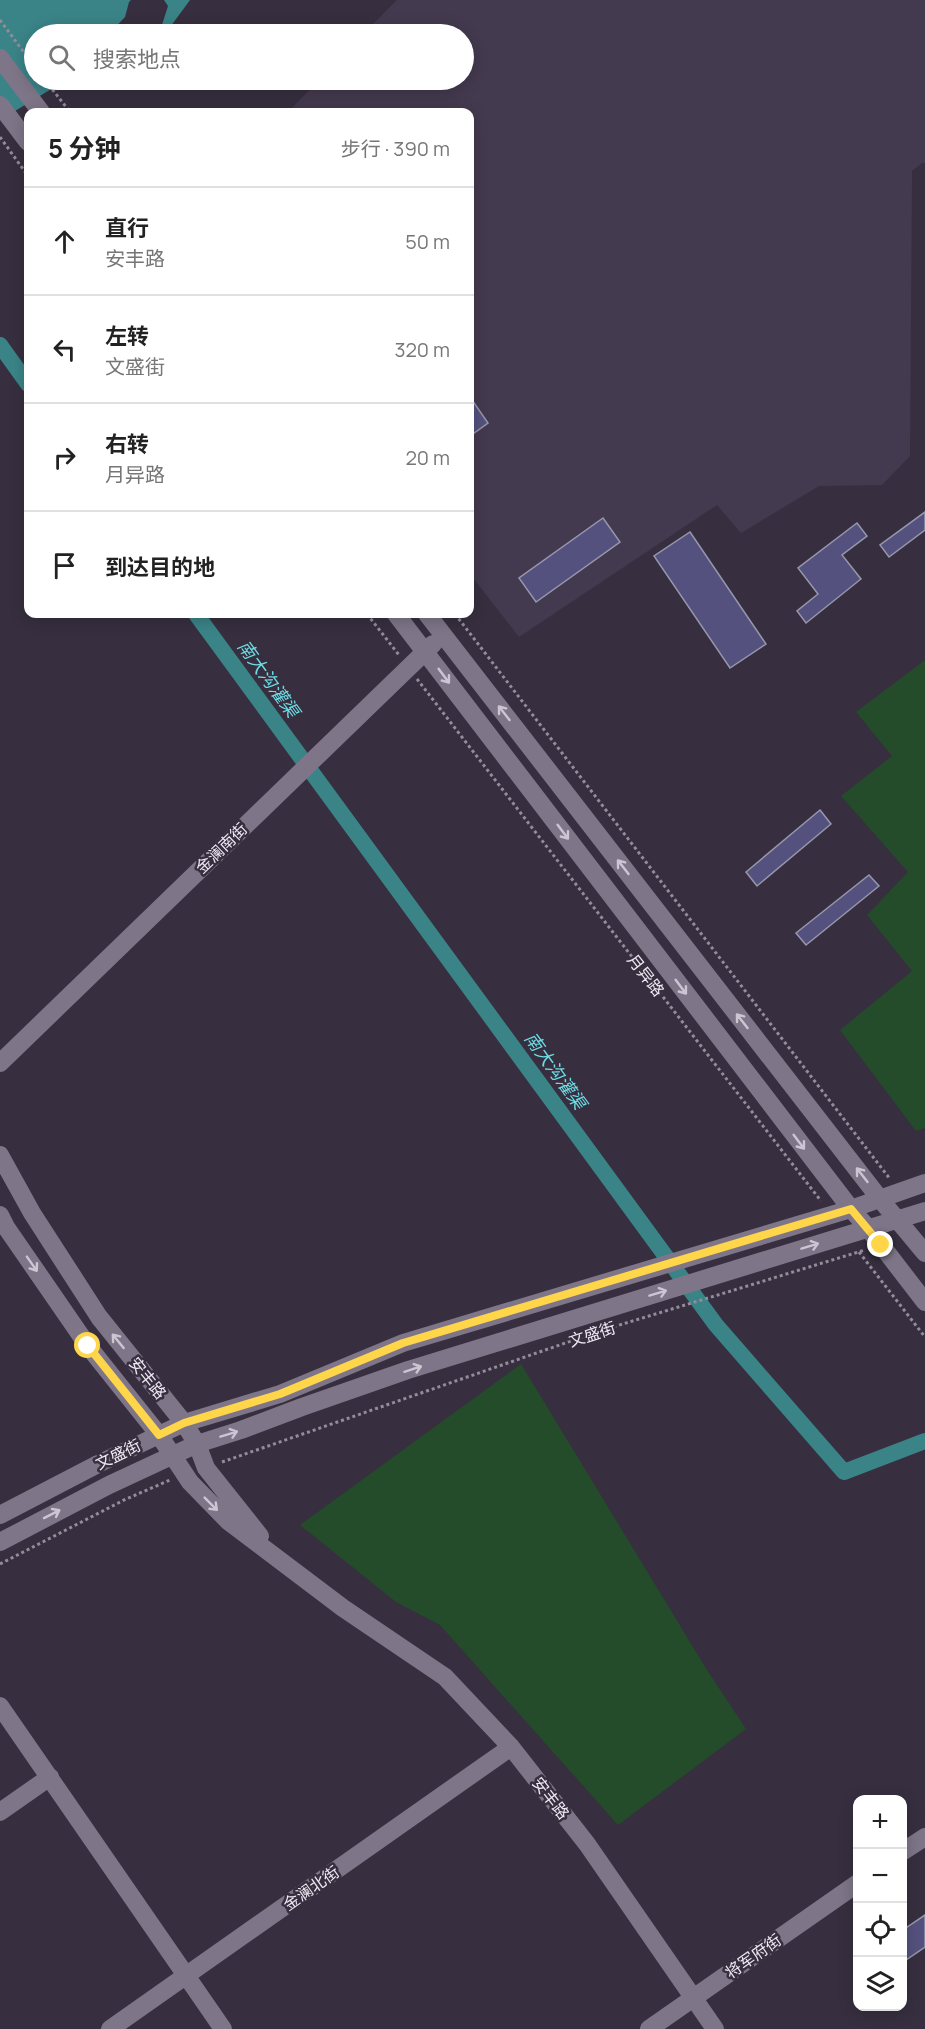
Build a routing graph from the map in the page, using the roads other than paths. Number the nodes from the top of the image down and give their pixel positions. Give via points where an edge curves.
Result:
1 (0, 58) edge
2 (0, 105) edge
3 (37, 108) edge
4 (24, 137) edge
5 (399, 618) edge
6 (430, 618) edge
7 (444, 635) junction
8 (425, 651) junction
9 (0, 1063) edge
10 (0, 1155) edge
11 (925, 1183) edge
12 (880, 1199) junction
13 (851, 1209) junction
14 (925, 1210) edge
15 (0, 1215) edge
16 (898, 1220) junction
17 (868, 1228) junction
18 (925, 1253) edge
19 (925, 1302) edge
20 (184, 1423) junction
21 (159, 1435) junction
22 (197, 1444) junction
23 (172, 1455) junction
24 (0, 1515) edge
25 (0, 1542) edge
26 (343, 1608) junction
27 (0, 1706) edge
28 (511, 1747) junction
29 (50, 1778) junction
30 (0, 1812) edge
31 (925, 1837) edge
32 (907, 1849) edge
33 (853, 1886) edge
34 (187, 1975) junction
35 (692, 1997) junction
36 (110, 2029) edge
37 (223, 2029) edge
38 (649, 2029) edge
39 (715, 2029) edge

1 - 3 main road
2 - 4 main road
5 - 8 main road, 月异路
6 - 7 main road
7 - 8 main road, 金澜南街
12 -> 7 main road
8 - 9 main road, 金澜南街
8 -> 13 main road, 月异路
20 -> 10 main road, 安丰路 via 99,1317
11 - 12 main road, 文盛街
12 - 13 main road, 文盛街
12 - 16 main road
13 - 17 main road, 月异路
13 - 20 main road, 文盛街 via 403,1343 280,1394
14 - 16 main road, 文盛街
15 -> 21 main road, 安丰路 via 88,1346
16 - 17 main road, 文盛街
16 - 18 main road
17 - 19 main road, 月异路
22 -> 17 main road, 文盛街 via 408,1370
20 - 21 main road, 文盛街
20 - 22 main road, 安丰路
21 - 23 main road, 安丰路
21 - 24 main road, 文盛街
22 - 23 main road, 文盛街
22 - 26 main road, 安丰路 via 206,1468 269,1547
25 -> 23 main road, 文盛街
23 -> 26 main road, 安丰路 via 190,1482 228,1521
26 - 28 main road, 安丰路 via 444,1677
27 - 29 main road
28 - 34 main road, 金澜北街
28 - 35 main road, 安丰路 via 587,1844
29 - 30 main road
29 - 34 main road
31 - 32 main road
33 - 35 main road, 将军府街
34 - 36 main road, 金澜北街
34 - 37 main road
35 - 38 main road, 将军府街
35 - 39 main road, 安丰路

